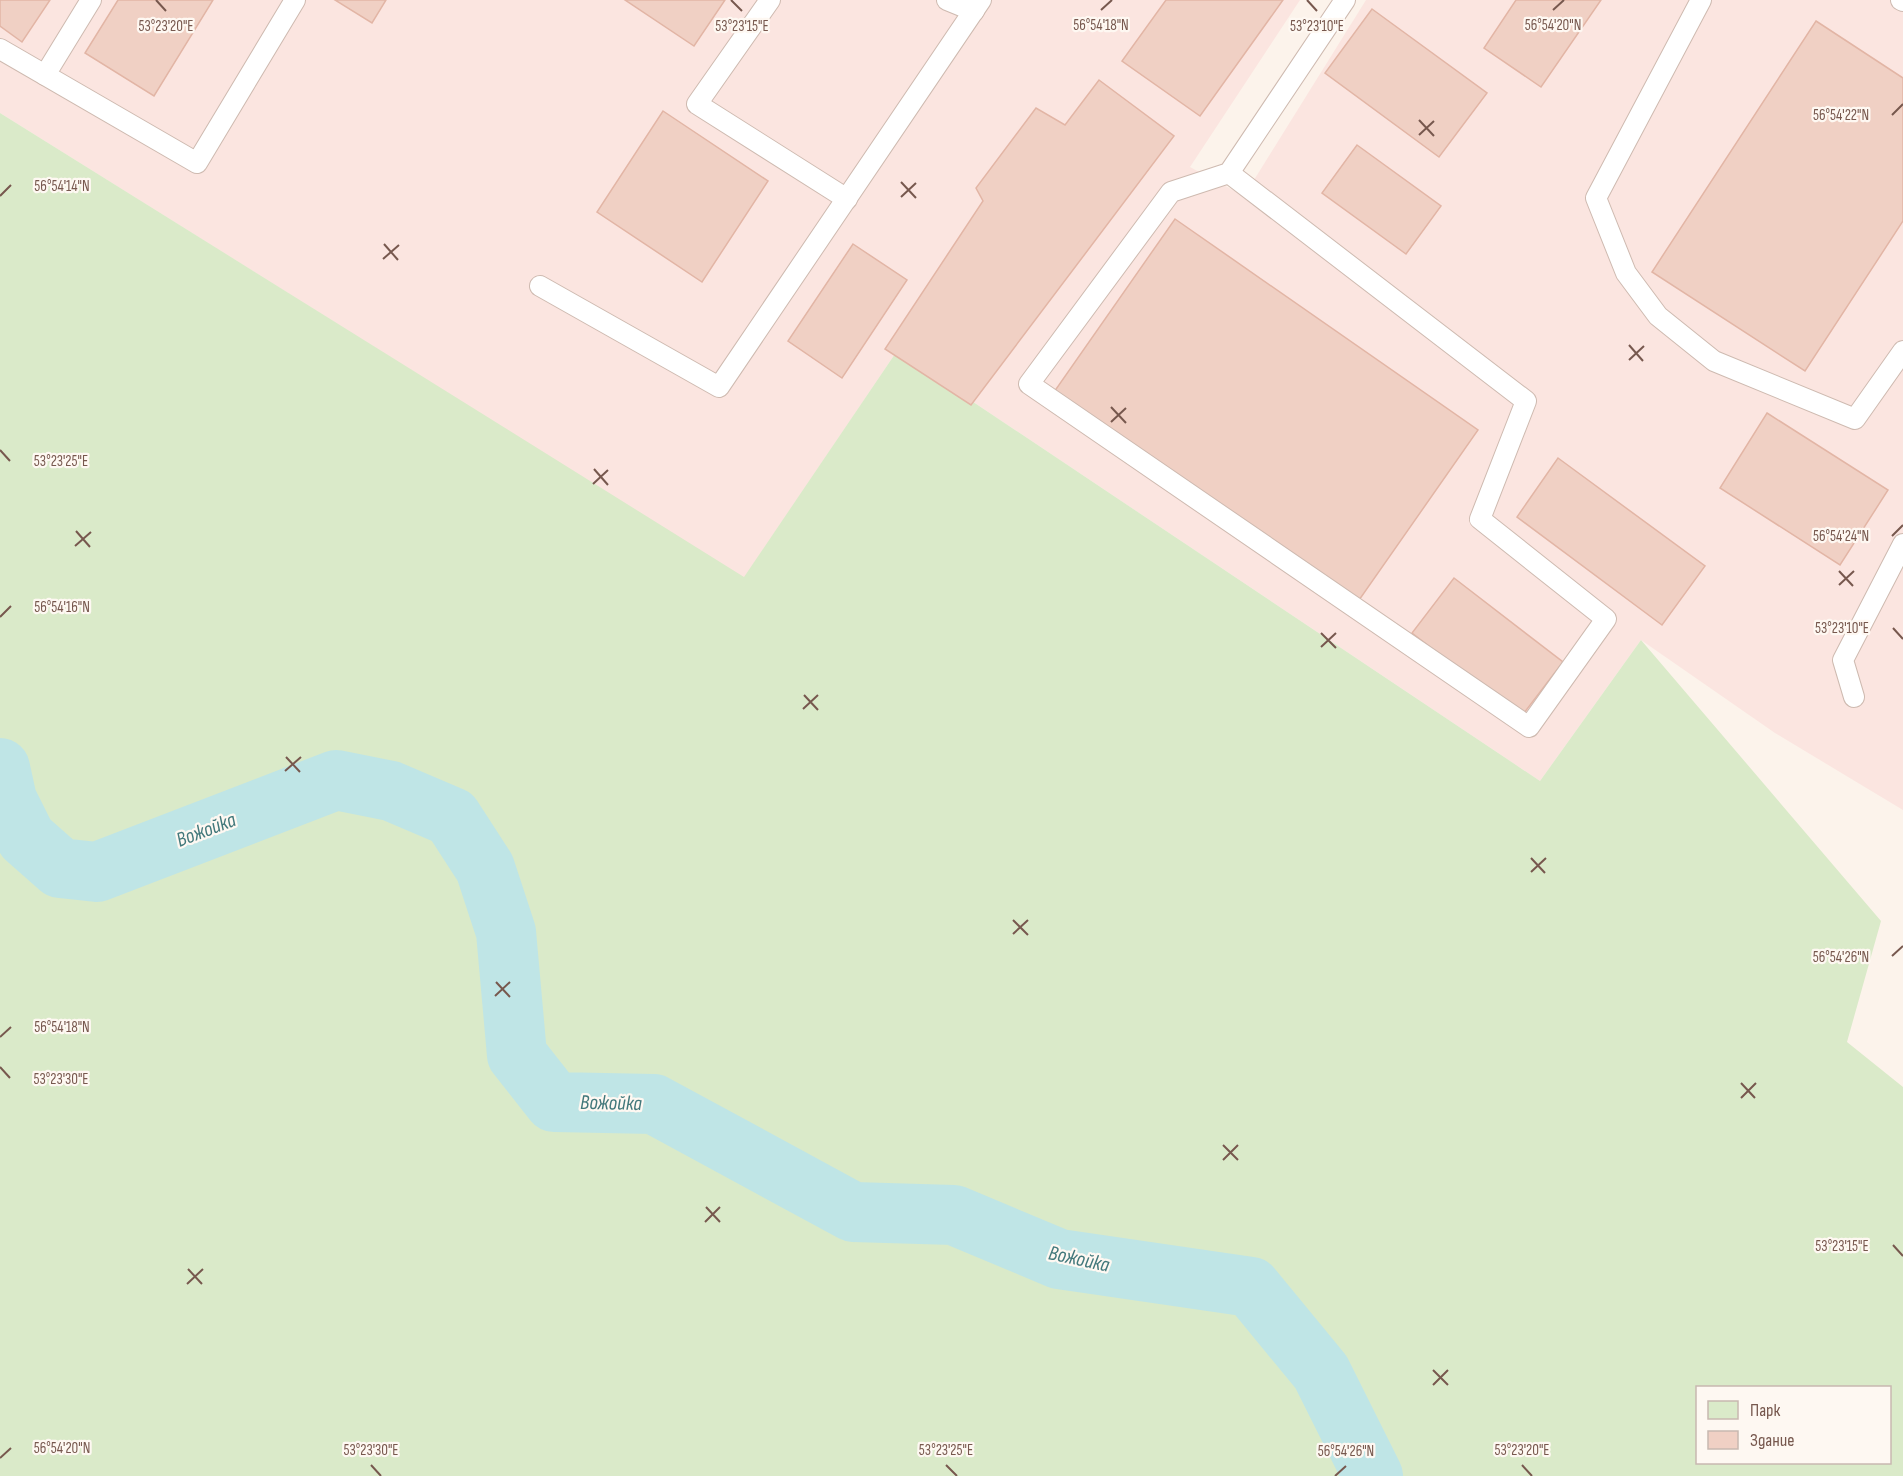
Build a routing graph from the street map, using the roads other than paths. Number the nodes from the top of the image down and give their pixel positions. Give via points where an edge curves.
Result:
1 (92, 0) edge
2 (295, 0) edge
3 (770, 0) edge
4 (947, 0) edge
5 (1345, 0) edge
6 (1701, 0) edge
7 (978, 5) edge
8 (0, 49) edge
9 (45, 75) junction
10 (1229, 173) junction
11 (847, 199) junction
12 (540, 286) dead end
13 (1903, 351) edge
14 (1903, 544) edge
15 (1854, 698) dead end

1 - 9 lane
2 - 9 lane via 197,164
3 - 11 lane via 697,104
4 - 7 lane
5 - 10 lane
6 - 13 lane via 1596,198 1626,273 1658,316 1714,362 1855,419
7 - 11 lane
8 - 9 lane
10 - 10 lane via 1526,401 1480,519 1606,619 1529,727 1029,384 1172,192
11 - 12 lane via 719,387
14 - 15 lane via 1842,660

